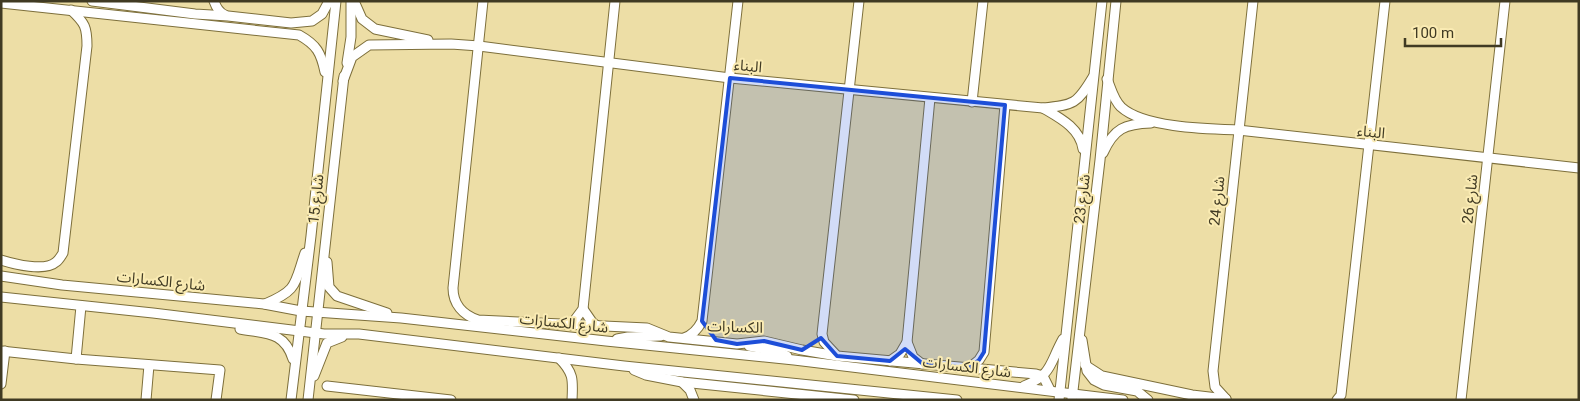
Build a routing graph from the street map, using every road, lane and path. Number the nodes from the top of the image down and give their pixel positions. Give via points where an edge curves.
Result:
1 (92, 1) edge
2 (212, 1) edge
3 (329, 1) edge
4 (336, 1) edge
5 (353, 1) edge
6 (483, 1) edge
7 (615, 1) edge
8 (738, 1) edge
9 (859, 1) edge
10 (982, 1) edge
11 (1102, 1) edge
12 (1116, 1) edge
13 (1253, 1) edge
14 (1385, 1) edge
15 (1504, 1) edge
16 (109, 2) edge
17 (1, 3) edge
18 (71, 10) junction
19 (195, 14) junction
20 (228, 16) junction
21 (450, 44) junction
22 (478, 46) junction
23 (608, 63) junction
24 (1093, 77) junction
25 (730, 78) junction
26 (1108, 79) junction
27 (326, 80) junction
28 (344, 81) junction
29 (849, 91) junction
30 (930, 98) junction
31 (972, 102) junction
32 (1005, 105) junction
33 (1043, 108) junction
34 (1160, 123) junction
35 (1238, 130) junction
36 (1368, 146) junction
37 (1489, 157) junction
38 (1084, 158) junction
39 (1100, 160) junction
40 (1579, 168) edge
41 (311, 236) junction
42 (325, 245) junction
43 (1, 260) edge
44 (1, 271) edge
45 (1, 276) edge
46 (20, 277) junction
47 (1, 297) edge
48 (264, 304) junction
49 (81, 306) junction
50 (583, 309) junction
51 (301, 311) junction
52 (318, 312) junction
53 (401, 318) junction
54 (210, 320) junction
55 (702, 321) junction
56 (570, 325) junction
57 (597, 326) junction
58 (1080, 330) junction
59 (298, 331) junction
60 (315, 332) junction
61 (359, 334) junction
62 (822, 334) junction
63 (1064, 336) junction
64 (669, 337) junction
65 (683, 338) junction
66 (716, 340) junction
67 (606, 342) junction
68 (907, 342) junction
69 (738, 344) junction
70 (802, 350) junction
71 (3, 351) edge
72 (837, 356) junction
73 (559, 358) junction
74 (76, 360) junction
75 (794, 360) junction
76 (890, 361) junction
77 (294, 362) junction
78 (923, 364) junction
79 (149, 365) junction
80 (1085, 365) junction
81 (624, 366) junction
82 (969, 368) junction
83 (1043, 376) junction
84 (750, 379) junction
85 (682, 382) junction
86 (1, 384) edge
87 (708, 384) junction
88 (327, 386) dead end
89 (723, 386) junction
90 (1023, 387) junction
91 (360, 390) junction
92 (1056, 394) edge
93 (308, 396) edge
94 (1072, 397) edge
95 (1341, 398) edge
96 (437, 399) edge
97 (849, 399) edge
98 (1227, 399) edge
99 (146, 400) edge
100 (216, 400) edge
101 (290, 400) edge
102 (358, 400) edge
103 (451, 400) edge
104 (572, 400) edge
105 (694, 400) edge
106 (854, 400) edge
107 (957, 400) edge
108 (1123, 400) edge
109 (1148, 400) edge
110 (1461, 400) edge

1 - 16 street
2 - 19 street
2 - 20 street via 222,14
3 - 20 street via 322,14 312,21 291,23
4 - 27 street, شارع 15
5 - 21 street, البناء via 362,19 375,29
5 - 28 street, شارع 15
6 - 22 street
7 - 23 street
8 - 25 street
9 - 29 street
10 - 31 street
11 - 24 street, شارع 23
12 - 26 street, شارع 23
13 - 35 street, شارع 24
14 - 36 street
15 - 37 street, شارع 26
16 - 19 street
17 - 18 street
18 - 27 street via 300,35 317,48
18 - 43 street via 82,21 87,33 63,253 50,266 28,267
19 - 20 street
21 - 22 street, البناء
21 - 28 street, البناء via 369,45 352,57
22 - 23 street, البناء
22 - 56 street, الكسارات via 453,295 458,308 478,320
23 - 25 street, البناء
23 - 50 street
24 - 33 street, البناء via 1076,101
24 - 38 street, شارع 23
25 - 29 street, البناء
25 - 55 street
26 - 34 street, البناء via 1122,108
26 - 39 street, شارع 23
27 - 41 street, شارع 15
28 - 42 street, شارع 15
29 - 30 street, البناء
29 - 62 street
30 - 31 street, البناء
30 - 68 street
31 - 32 street, البناء
32 - 33 street, البناء
32 - 82 street via 984,352
33 - 38 street, البناء via 1077,133 1082,140
34 - 35 street, البناء via 1196,129
34 - 39 street, البناء via 1138,123 1121,128 1112,136
35 - 36 street, البناء
35 - 98 street, شارع 24 via 1213,371 1215,387
36 - 37 street, البناء
36 - 95 street
37 - 40 street, البناء
37 - 110 street, شارع 26
38 - 63 street, شارع 23
39 - 58 street, شارع 23
41 - 48 street via 289,292
41 - 51 street, شارع 15
42 - 52 street, شارع 15
42 - 53 street via 329,287 337,296
44 - 46 street
45 - 46 street, شارع الكسارات
46 - 48 street, شارع الكسارات via 62,285
47 - 49 street
48 - 51 street, شارع الكسارات
49 - 54 street
49 - 74 street
50 - 56 street
50 - 57 street
51 - 52 street, شارع الكسارات
51 - 59 street, شارع 15
52 - 53 street, شارع الكسارات
52 - 60 street, شارع 15
53 - 67 street, شارع الكسارات
54 - 59 street
54 - 77 street via 272,335 289,348
55 - 65 street via 690,336
55 - 66 street via 704,328
56 - 57 street, الكسارات
57 - 64 street, الكسارات via 647,328
58 - 80 street
58 - 94 street, شارع 23
59 - 60 street
59 - 77 street, شارع 15
60 - 61 street
60 - 93 street, شارع 15
61 - 73 street
61 - 93 street via 327,343
62 - 70 street via 814,346
62 - 72 street via 824,342
63 - 83 street
63 - 92 street, شارع 23
64 - 65 street, الكسارات
64 - 67 street via 628,337
65 - 66 street, الكسارات
66 - 69 street, الكسارات
67 - 75 street, شارع الكسارات
68 - 76 street via 900,354
68 - 78 street via 912,357
69 - 70 street, الكسارات via 764,341
69 - 75 street via 779,352
70 - 72 street, الكسارات
71 - 74 street
71 - 86 street
72 - 76 street, الكسارات
73 - 81 street
73 - 104 street via 572,375
74 - 79 street
75 - 90 street, شارع الكسارات
76 - 78 street, الكسارات
77 - 101 street, شارع 15
78 - 82 street, الكسارات
79 - 99 street
79 - 100 street via 220,370
80 - 98 street via 1102,376
80 - 109 street via 1094,380 1137,391
81 - 84 street
81 - 85 street via 646,375
82 - 83 street, الكسارات
83 - 90 street
83 - 92 street
84 - 89 street
84 - 107 street
85 - 87 street
85 - 105 street
87 - 89 street
87 - 105 street
88 - 91 street
89 - 97 street
90 - 92 street, شارع الكسارات
91 - 96 street
91 - 102 street
92 - 94 street, شارع الكسارات
94 - 108 street, شارع الكسارات
96 - 103 street
97 - 106 street

